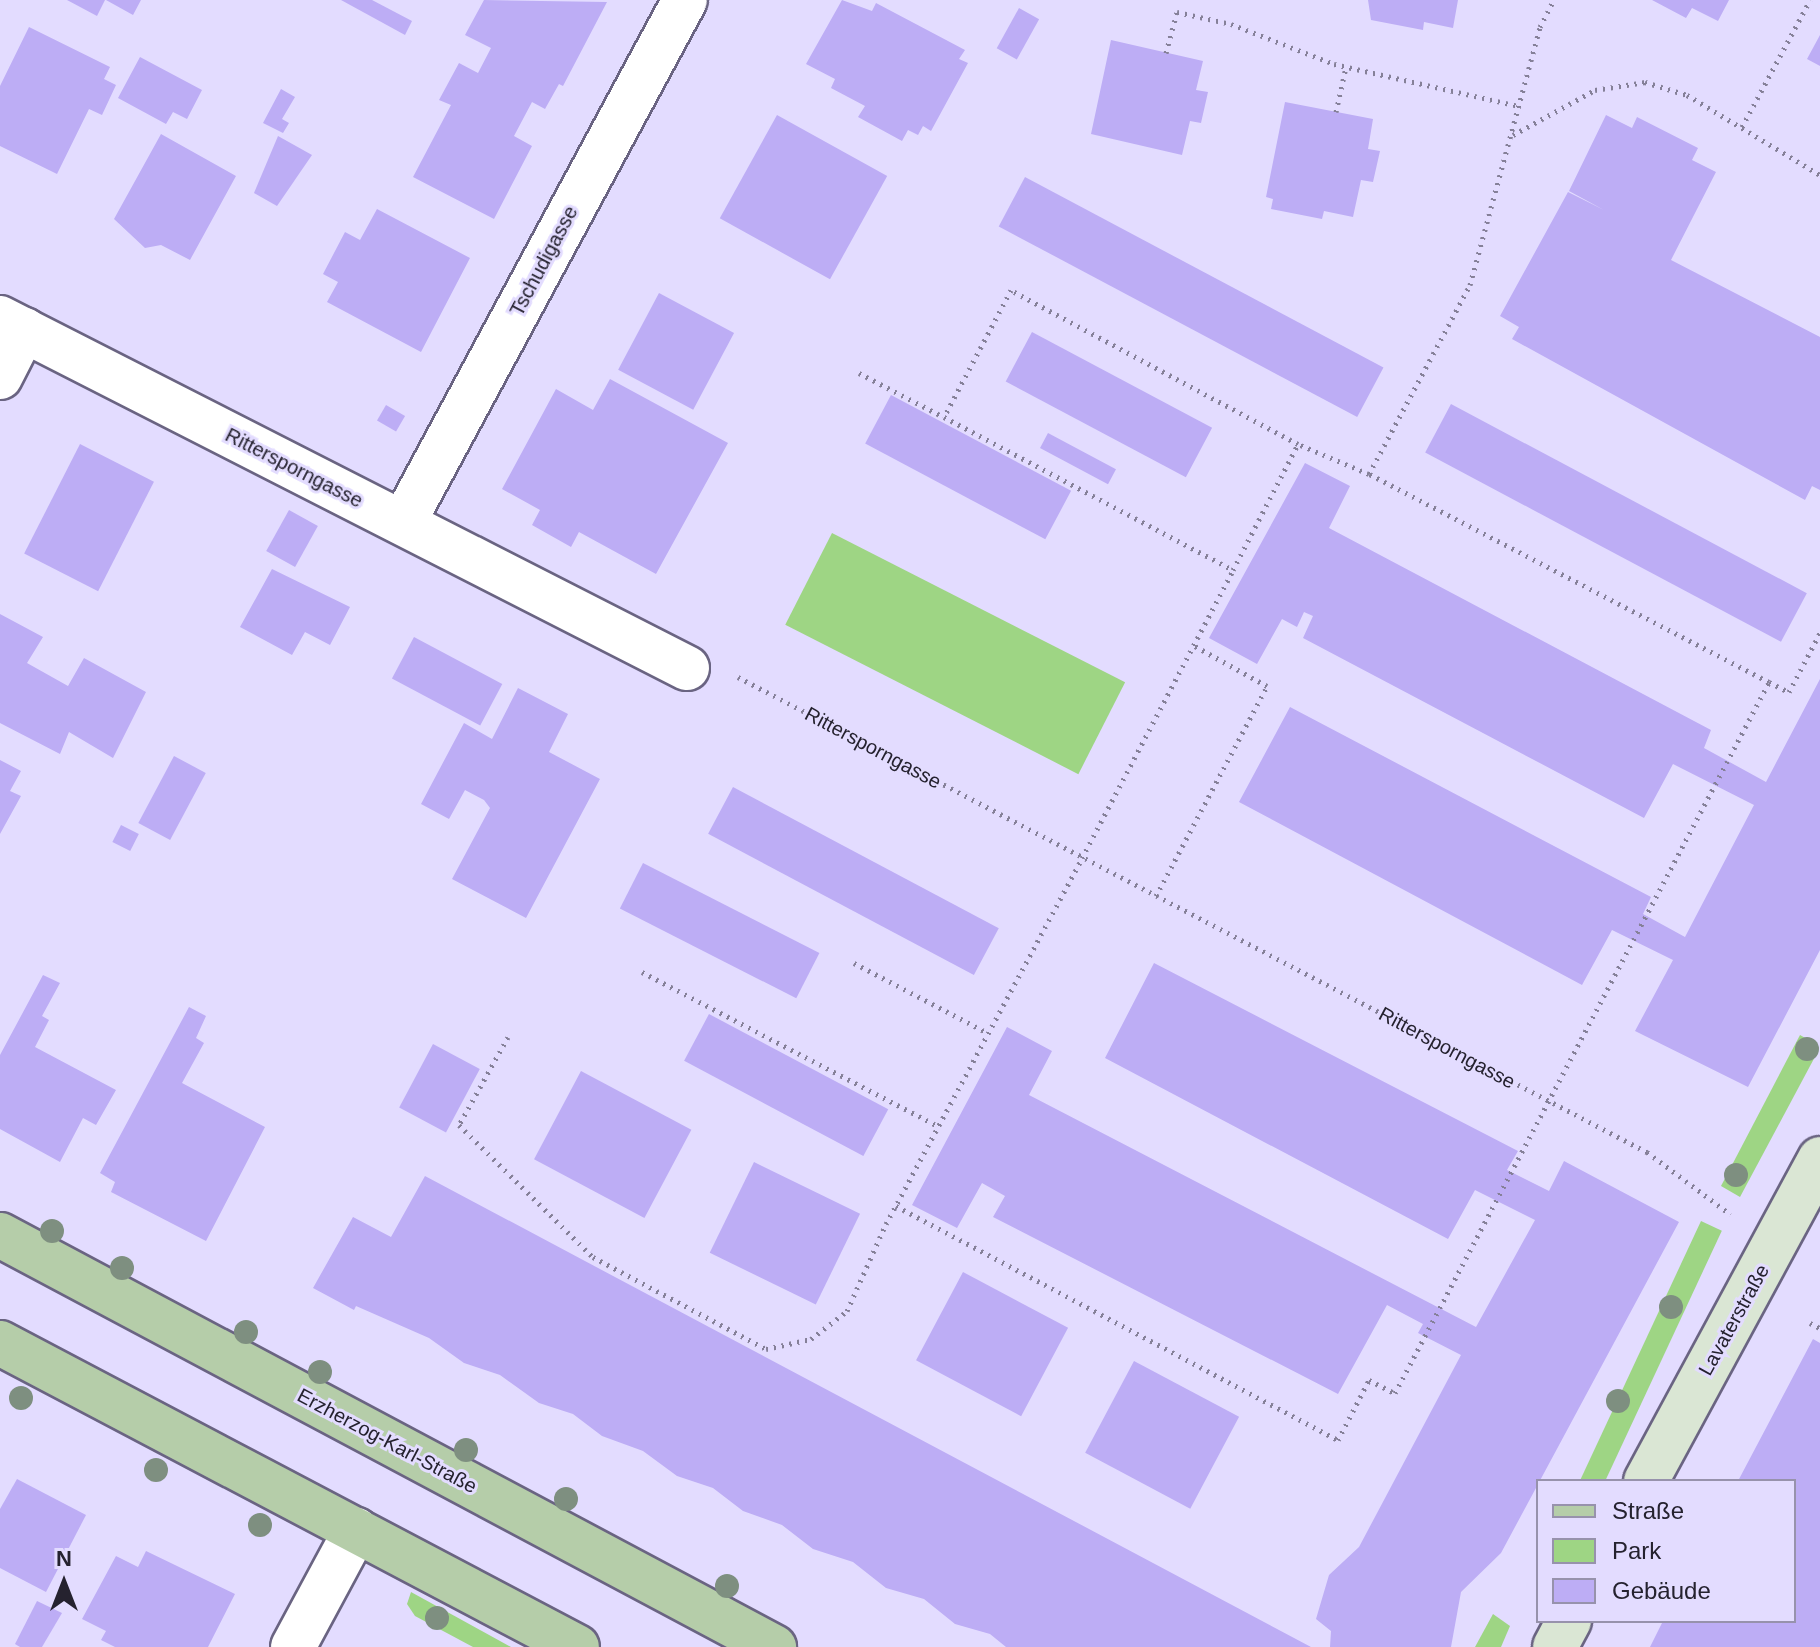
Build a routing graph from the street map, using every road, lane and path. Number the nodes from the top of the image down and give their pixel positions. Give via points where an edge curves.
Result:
1 (685, 0) edge
2 (1554, 0) edge
3 (1810, 0) edge
4 (1166, 53) dead end
5 (1346, 67) junction
6 (1519, 106) junction
7 (1336, 112) dead end
8 (1742, 127) junction
9 (1512, 136) junction
10 (1820, 175) edge
11 (12, 324) edge
12 (859, 373) dead end
13 (0, 377) edge
14 (944, 417) junction
15 (1298, 444) junction
16 (1369, 474) junction
17 (403, 523) junction
18 (1233, 570) junction
19 (1820, 633) edge
20 (1193, 645) junction
21 (687, 668) joint
22 (1769, 682) junction
23 (1082, 858) junction
24 (1156, 896) junction
25 (854, 963) dead end
26 (642, 972) dead end
27 (988, 1033) junction
28 (508, 1037) dead end
29 (1547, 1099) junction
30 (938, 1126) junction
31 (1820, 1159) edge
32 (896, 1206) junction
33 (1731, 1215) dead end
34 (0, 1235) edge
35 (1810, 1323) dead end
36 (1820, 1328) edge
37 (0, 1343) edge
38 (1647, 1479) edge
39 (356, 1530) junction
40 (1568, 1623) edge
41 (293, 1647) edge
42 (577, 1647) edge
43 (774, 1647) edge
44 (1555, 1647) edge

1 - 17 street, Tschudigasse
2 - 6 path via 1540,27
3 - 8 path
4 - 5 path via 1177,12 1231,24 1262,40
5 - 6 path
5 - 7 path
6 - 9 path
8 - 9 path via 1687,95 1645,82 1595,90
8 - 10 path
9 - 16 path via 1470,285
11 - 13 street
11 - 17 street, Rittersporngasse
12 - 14 path
14 - 15 path via 1011,290
14 - 18 path
15 - 16 path
15 - 18 path
16 - 22 path
17 - 21 street, Rittersporngasse
18 - 20 path
19 - 22 path via 1789,692
20 - 23 path
20 - 24 path via 1267,686
21 - 23 path, Rittersporngasse via 712,663
22 - 29 path
23 - 24 path, Rittersporngasse
23 - 27 path
24 - 29 path, Rittersporngasse
25 - 27 path
26 - 30 path
27 - 30 path
28 - 32 path via 459,1125 593,1257 766,1349 811,1339 847,1311
29 - 32 path via 1395,1393 1369,1380 1338,1440
29 - 33 path, Rittersporngasse via 1647,1152
30 - 32 path
31 - 38 main road, Lavaterstraße
34 - 43 main road, Erzherzog-Karl-Straße
35 - 36 path
37 - 39 main road
39 - 41 street
39 - 42 main road
40 - 44 main road

